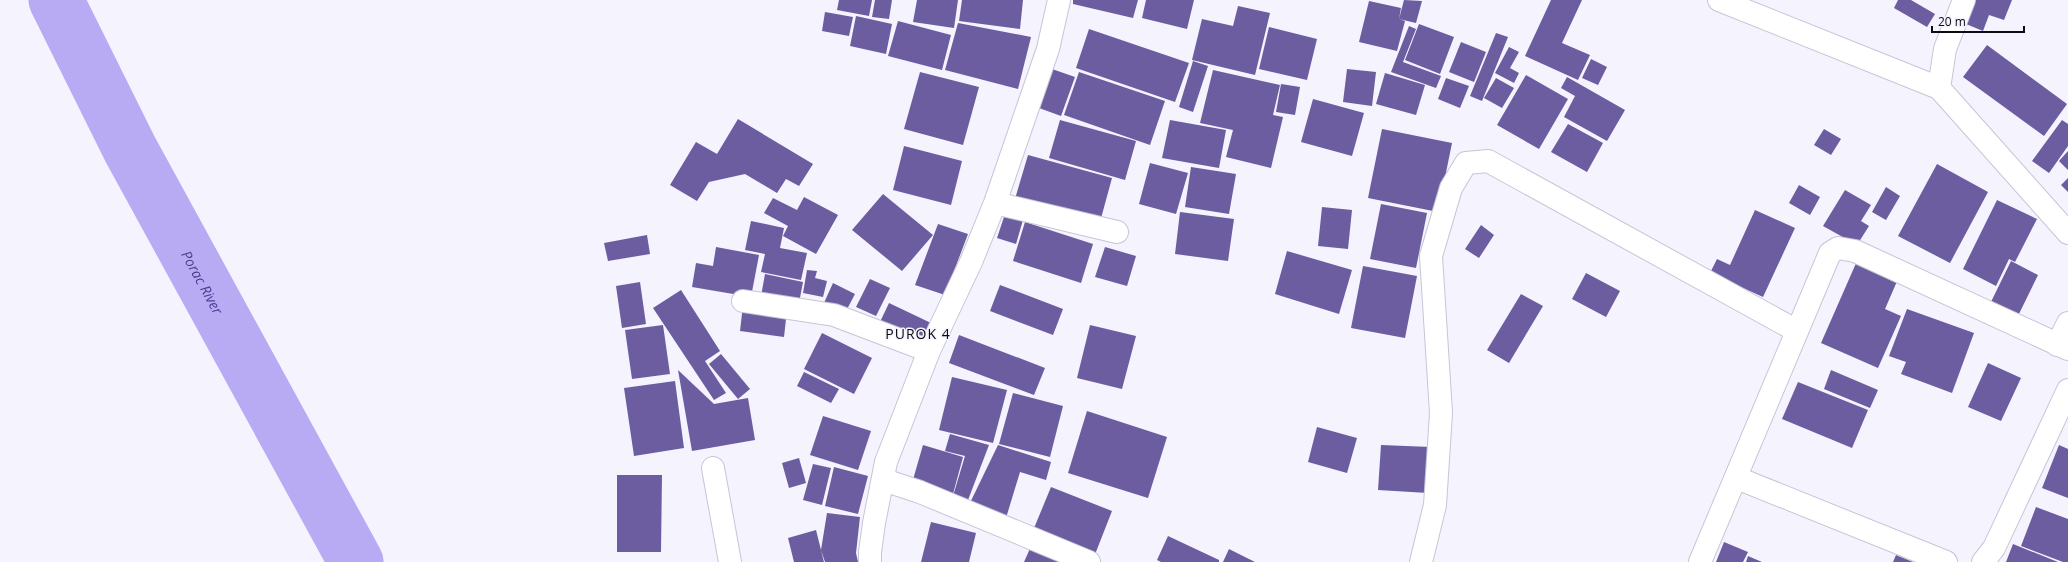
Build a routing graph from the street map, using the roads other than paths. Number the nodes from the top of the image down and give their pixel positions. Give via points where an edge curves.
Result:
1 (1058, 0) edge
2 (1719, 0) edge
3 (1964, 0) edge
4 (1939, 88) junction
5 (995, 203) junction
6 (1117, 232) dead end
7 (2068, 233) edge
8 (743, 301) dead end
9 (2068, 323) edge
10 (1798, 331) junction
11 (2063, 347) edge
12 (929, 351) junction
13 (2068, 390) edge
14 (713, 468) dead end
15 (1737, 478) junction
16 (884, 480) junction
17 (730, 562) edge
18 (870, 562) edge
19 (1089, 562) edge
20 (1421, 562) edge
21 (1700, 562) edge
22 (1946, 562) edge
23 (1983, 562) edge

1 - 5 street via 1048,49
2 - 4 street
3 - 4 street via 1944,49
4 - 7 street
5 - 6 street
5 - 12 street via 971,262
8 - 12 street via 834,315
9 - 11 street
10 - 11 street via 1830,253 1838,248 1854,252
10 - 15 street
10 - 20 street via 1488,161 1466,163 1451,188 1431,256 1441,414 1435,505
12 - 16 street via 886,462
13 - 23 street via 1994,548
14 - 17 street
15 - 21 street
15 - 22 street
16 - 18 street via 874,523
16 - 19 street via 920,492

